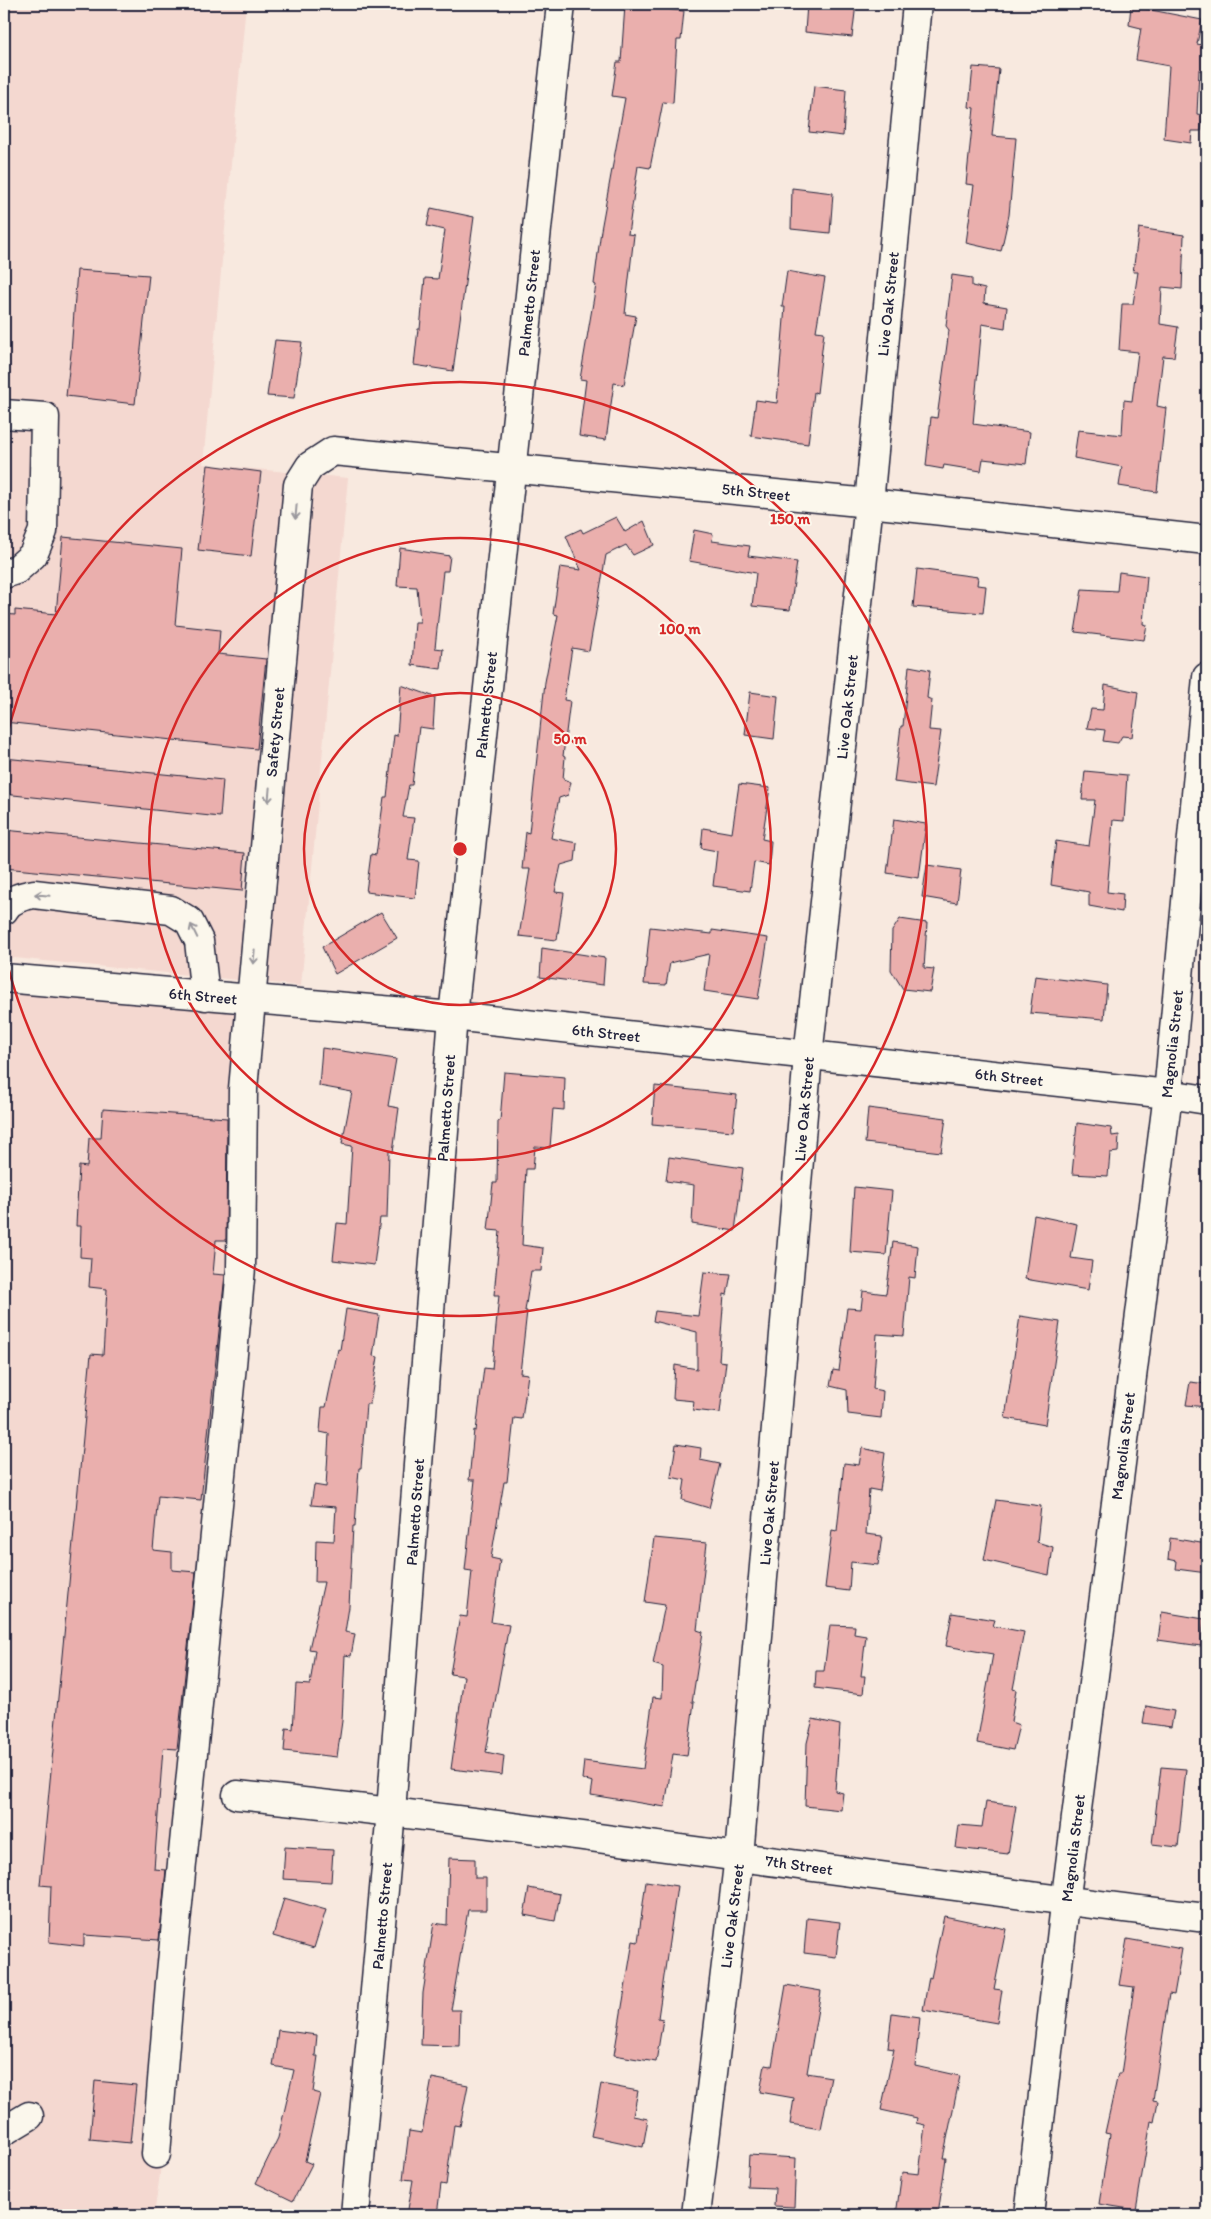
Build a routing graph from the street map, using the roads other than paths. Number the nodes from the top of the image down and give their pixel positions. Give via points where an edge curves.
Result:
1 (561, 4) edge
2 (917, 4) edge
3 (4, 414) edge
4 (310, 466) joint
5 (510, 467) junction
6 (869, 503) junction
7 (1207, 540) edge
8 (4, 574) edge
9 (1207, 676) edge
10 (4, 910) edge
11 (4, 978) edge
12 (205, 996) junction
13 (250, 1000) junction
14 (453, 1016) junction
15 (808, 1056) junction
16 (1168, 1094) junction
17 (1207, 1100) edge
18 (237, 1796) dead end
19 (391, 1811) junction
20 (739, 1856) junction
21 (1066, 1902) junction
22 (1207, 1918) edge
23 (29, 2116) dead end
24 (4, 2131) edge
25 (156, 2154) dead end
26 (355, 2215) edge
27 (696, 2215) edge
28 (1029, 2215) edge

1 - 5 street, Palmetto Street
2 - 6 street, Live Oak Street
3 - 8 street via 45,417 43,531 33,555 16,570
4 - 5 street, 5th Street via 333,450
4 -> 13 street, Safety Street via 298,485
5 - 6 street, 5th Street
5 - 14 street, Palmetto Street
6 - 7 street, 5th Street
6 - 15 street, Live Oak Street
9 - 16 street, Magnolia Street
12 -> 10 street via 199,941 189,921 171,910 34,894 18,897
11 - 12 street, 6th Street
12 - 13 street, 6th Street
13 - 14 street, 6th Street
13 - 25 street, Safety Street via 243,1089 240,1277
14 - 15 street, 6th Street
14 - 19 street, Palmetto Street
15 - 16 street, 6th Street
15 - 20 street, Live Oak Street
16 - 17 street, 6th Street
16 - 21 street, Magnolia Street
18 - 19 street, 7th Street
19 - 20 street, 7th Street
19 - 26 street, Palmetto Street
20 - 21 street, 7th Street
20 - 27 street, Live Oak Street
21 - 22 street, 7th Street
21 - 28 street, Magnolia Street
23 - 24 street

